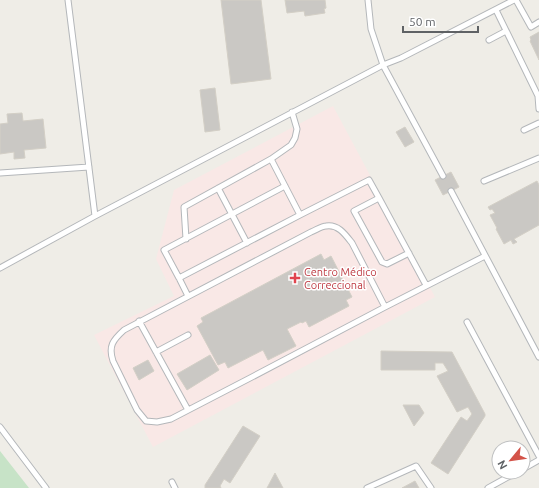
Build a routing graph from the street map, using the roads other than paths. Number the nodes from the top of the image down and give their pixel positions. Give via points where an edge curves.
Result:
1 (68, 0) edge
2 (368, 0) edge
3 (515, 0) edge
4 (496, 10) junction
5 (539, 22) edge
6 (506, 31) junction
7 (488, 40) dead end
8 (382, 65) junction
9 (539, 109) edge
10 (292, 112) junction
11 (539, 123) edge
12 (524, 130) dead end
13 (539, 158) edge
14 (271, 159) junction
15 (89, 167) junction
16 (0, 173) edge
17 (443, 176) dead end
18 (484, 181) dead end
19 (285, 186) junction
20 (218, 188) junction
21 (451, 191) dead end
22 (379, 198) junction
23 (231, 214) junction
24 (300, 215) junction
25 (95, 216) junction
26 (186, 238) junction
27 (247, 243) junction
28 (409, 252) junction
29 (485, 256) junction
30 (0, 268) edge
31 (179, 278) junction
32 (426, 285) junction
33 (188, 296) junction
34 (385, 307) junction
35 (139, 321) junction
36 (467, 322) dead end
37 (188, 335) dead end
38 (536, 346) edge
39 (156, 352) junction
40 (539, 357) edge
41 (188, 410) junction
42 (0, 427) edge
43 (539, 456) edge
44 (502, 480) edge
45 (172, 482) dead end
46 (46, 488) edge
47 (176, 488) edge
48 (367, 488) edge
49 (431, 488) edge
50 (488, 488) edge

1 - 15 lane
2 - 8 lane via 371,29
3 - 4 lane
3 - 5 lane via 531,27
4 - 6 lane
4 - 8 lane
6 - 7 lane
6 - 9 lane via 538,96
8 - 10 lane
8 - 17 lane
10 - 14 lane via 296,129 295,138 291,145
10 - 25 lane
11 - 12 lane
13 - 18 lane
14 - 19 lane
14 - 20 lane
15 - 16 lane
15 - 25 lane
19 - 23 lane
19 - 24 lane
20 - 23 lane
20 - 26 lane via 184,207
21 - 29 lane
22 - 24 lane via 369,180
22 - 28 lane
22 - 28 lane via 354,211 382,262 387,264
23 - 26 lane
23 - 27 lane
24 - 27 lane
25 - 30 lane
26 - 31 lane via 164,250
27 - 31 lane
28 - 32 lane
29 - 32 lane
29 - 38 lane
31 - 33 lane
32 - 34 lane
33 - 34 lane via 327,226 338,227 346,234
33 - 35 lane
34 - 41 lane
35 - 39 lane
35 - 41 lane via 115,338 110,354 137,410 146,421 157,422 171,419
36 - 43 lane
37 - 39 lane
38 - 40 lane
39 - 41 lane
42 - 46 lane
44 - 50 lane
45 - 47 lane
48 - 49 lane via 416,466

